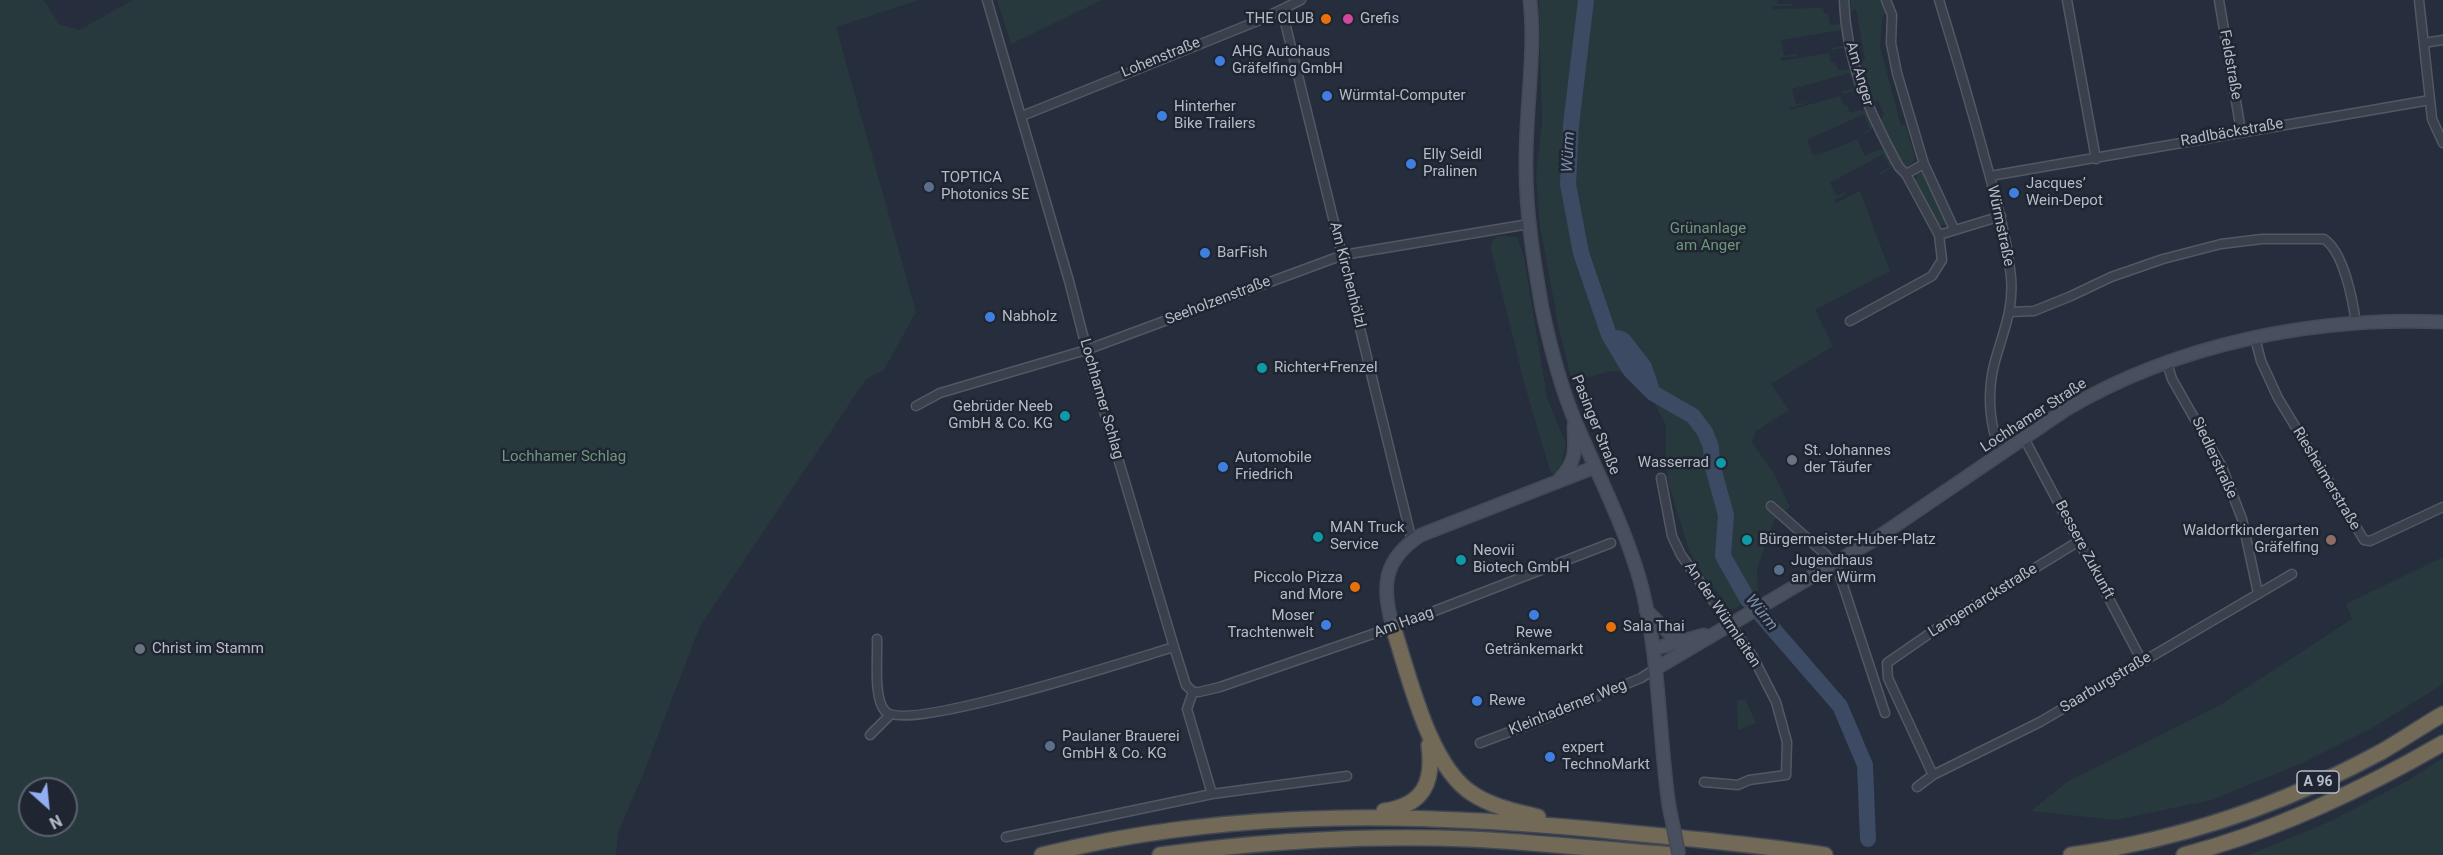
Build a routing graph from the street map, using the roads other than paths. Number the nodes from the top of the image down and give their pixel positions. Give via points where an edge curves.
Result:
1 (987, 0) edge
2 (1301, 0) edge
3 (1530, 0) edge
4 (1844, 0) edge
5 (1886, 0) edge
6 (1939, 0) edge
7 (2067, 0) edge
8 (2219, 0) edge
9 (2419, 0) edge
10 (1282, 10) junction
11 (2443, 40) edge
12 (2424, 43) junction
13 (2430, 100) junction
14 (1022, 116) junction
15 (2241, 131) junction
16 (2443, 143) edge
17 (2096, 159) junction
18 (1924, 164) junction
19 (1906, 174) junction
20 (1990, 177) junction
21 (2001, 216) junction
22 (1529, 224) junction
23 (1954, 230) junction
24 (1939, 235) junction
25 (1343, 255) junction
26 (2010, 312) junction
27 (1850, 321) dead end
28 (2443, 322) edge
29 (2356, 324) junction
30 (2255, 338) junction
31 (1086, 350) junction
32 (2168, 363) junction
33 (916, 406) dead end
34 (1574, 419) junction
35 (2024, 438) junction
36 (2002, 454) junction
37 (1595, 467) junction
38 (1661, 478) dead end
39 (1559, 481) junction
40 (1771, 506) dead end
41 (2443, 507) edge
42 (1412, 541) junction
43 (2079, 541) junction
44 (1611, 543) dead end
45 (1833, 564) junction
46 (2292, 574) dead end
47 (2259, 593) junction
48 (1646, 610) junction
49 (1729, 625) junction
50 (1392, 627) junction
51 (1714, 633) junction
52 (877, 639) dead end
53 (1684, 640) junction
54 (1174, 647) junction
55 (1653, 649) junction
56 (2142, 661) junction
57 (1655, 669) junction
58 (1193, 692) junction
59 (1885, 714) dead end
60 (2443, 714) edge
61 (890, 715) junction
62 (1427, 730) junction
63 (870, 735) dead end
64 (1480, 743) dead end
65 (2443, 743) edge
66 (1933, 775) junction
67 (1347, 776) dead end
68 (1704, 782) dead end
69 (1917, 787) dead end
70 (1212, 794) junction
71 (1344, 816) junction
72 (1569, 826) junction
73 (1006, 837) dead end
74 (1042, 855) edge
75 (1160, 855) edge
76 (1674, 855) edge
77 (1678, 855) edge
78 (1825, 855) edge
79 (2071, 855) edge
80 (2184, 855) edge

1 - 14 street, Lochhamer Schlag
2 - 10 street, Lohenstraße
3 - 22 main road, Pasinger Straße via 1526,169
4 - 19 street, Am Anger via 1864,97
5 - 18 street via 1892,15 1891,43 1897,73
6 - 20 street, Würmstraße
7 - 17 street
8 - 15 street, Feldstraße
9 - 12 street
10 - 14 street, Lohenstraße
10 - 25 street, Am Kirchenhölzl
11 - 12 street
12 - 13 street
13 - 15 street, Radlbäckstraße
13 - 16 street via 2432,119
14 - 31 street, Lochhamer Schlag
15 - 17 street, Radlbäckstraße
17 - 20 street, Radlbäckstraße
18 - 19 street
18 - 23 street
19 - 24 street, Am Anger
20 - 21 street, Würmstraße
21 - 23 street
21 - 26 street, Würmstraße via 2011,277
22 - 25 street, Seeholzenstraße
22 - 34 main road, Pasinger Straße via 1553,355
23 - 24 street
24 - 27 street, Am Anger via 1942,260 1932,276
25 - 31 street, Seeholzenstraße
25 - 42 street, Am Kirchenhölzl
26 - 29 street via 2034,311 2111,277 2221,244 2262,239 2324,239 2335,249
26 - 36 street, Würmstraße via 1992,379 1992,427
28 - 29 main road, Lochhamer Straße
29 - 30 main road, Lochhamer Straße
30 - 32 main road, Lochhamer Straße
30 - 41 street, Riesheimerstraße via 2278,398 2364,540 2370,542
31 - 33 street, Seeholzenstraße via 940,393
31 - 54 street, Lochhamer Schlag
32 - 35 main road, Lochhamer Straße via 2090,395
32 - 47 street, Siedlerstraße via 2172,379 2222,467 2242,519
34 - 37 main road, Pasinger Straße
34 - 39 main road via 1574,457
35 - 36 main road, Lochhamer Straße
35 - 43 street, Bessere Zukunft
36 - 45 main road, Lochhamer Straße
37 - 39 main road
37 - 48 main road, Pasinger Straße via 1629,547
38 - 49 street, An der Würmleiten via 1672,536
39 - 42 main road
40 - 45 street
42 - 50 main road via 1395,561 1385,582
43 - 56 street, Bessere Zukunft
43 - 66 street, Langemarckstraße via 1887,663 1888,678
44 - 50 street, Am Haag
45 - 49 main road, Lochhamer Straße
45 - 59 street via 1840,575
46 - 47 street, Saarburgstraße
47 - 56 street, Saarburgstraße
48 - 53 main road via 1670,634
48 - 55 main road, Pasinger Straße
49 - 51 main road, Lochhamer Straße
49 - 68 street, An der Würmleiten via 1753,657 1776,702 1787,742 1786,775 1738,785
50 - 58 street, Am Haag via 1221,687
50 - 62 highway
51 - 53 main road, Lochhamer Straße
51 - 57 main road, Lochhamer Straße
52 - 61 street via 878,698
53 - 55 main road, Lochhamer Straße
54 - 58 street, Lochhamer Schlag via 1186,685
54 - 61 street via 966,707 916,716
55 - 57 main road, Pasinger Straße
56 - 66 street, Saarburgstraße via 2040,722
57 - 64 street, Kleinhaderner Weg
57 - 77 main road, Pasinger Straße, bridge
58 - 70 street via 1187,709
60 - 79 highway, A 96 via 2382,751 2274,802 2184,832
61 - 63 street
62 - 71 highway via 1430,776 1420,794 1402,807
62 - 72 highway via 1450,773 1471,794 1501,808
65 - 80 highway, A 96 via 2391,773 2300,815
66 - 69 street, Saarburgstraße
67 - 70 street
70 - 73 street
71 - 72 highway
71 - 74 highway via 1201,826
72 - 78 highway
75 - 76 highway via 1256,844 1470,839

